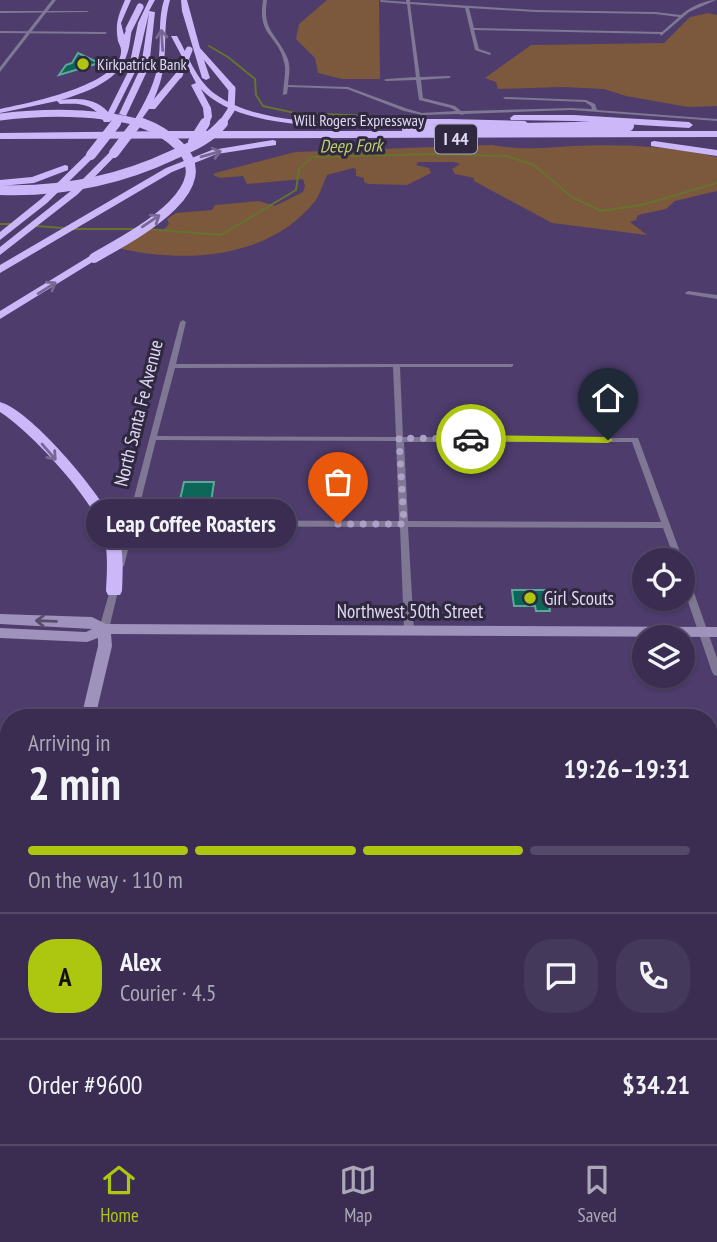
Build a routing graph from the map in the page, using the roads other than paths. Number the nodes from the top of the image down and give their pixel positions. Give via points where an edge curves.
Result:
1 (54, 0) edge
2 (128, 0) edge
3 (134, 0) edge
4 (154, 0) edge
5 (167, 0) edge
6 (173, 0) edge
7 (265, 0) edge
8 (713, 0) edge
9 (381, 1) edge
10 (408, 1) edge
11 (142, 3) edge
12 (184, 3) edge
13 (467, 7) junction
14 (0, 12) edge
15 (45, 12) junction
16 (88, 12) dead end
17 (682, 16) junction
18 (173, 17) dead end
19 (472, 29) junction
20 (0, 32) edge
21 (30, 32) junction
22 (105, 33) dead end
23 (193, 49) junction
24 (124, 51) junction
25 (137, 51) junction
26 (490, 54) dead end
27 (0, 71) edge
28 (449, 77) dead end
29 (419, 78) junction
30 (386, 80) dead end
31 (286, 86) junction
32 (285, 94) dead end
33 (505, 97) dead end
34 (0, 111) edge
35 (596, 111) junction
36 (462, 114) junction
37 (0, 117) edge
38 (107, 120) junction
39 (717, 120) edge
40 (325, 122) junction
41 (136, 124) junction
42 (717, 126) edge
43 (690, 130) junction
44 (717, 134) edge
45 (49, 135) junction
46 (312, 136) junction
47 (0, 139) edge
48 (599, 139) junction
49 (717, 139) edge
50 (35, 140) junction
51 (0, 147) edge
52 (717, 153) edge
53 (171, 157) junction
54 (65, 168) junction
55 (0, 183) edge
56 (0, 190) edge
57 (0, 224) edge
58 (0, 237) edge
59 (4, 249) edge
60 (0, 270) edge
61 (688, 293) dead end
62 (717, 297) edge
63 (0, 316) edge
64 (183, 322) dead end
65 (396, 365) junction
66 (511, 365) dead end
67 (172, 366) junction
68 (0, 406) edge
69 (153, 438) junction
70 (399, 438) junction
71 (131, 523) junction
72 (404, 524) junction
73 (666, 525) junction
74 (675, 548) edge
75 (114, 590) junction
76 (695, 598) edge
77 (0, 619) edge
78 (104, 629) junction
79 (409, 631) junction
80 (711, 632) edge
81 (0, 634) edge
82 (717, 673) edge
83 (90, 709) edge

1 - 15 street
2 - 24 highway via 118,23
3 - 25 highway
4 - 25 highway via 142,18
4 - 58 highway, bridge via 143,74 118,121 91,155
41 -> 5 highway via 160,72
6 - 18 highway
7 - 31 street via 262,19 285,57
8 - 17 street
9 - 10 street
10 - 13 street
10 - 29 street
11 - 24 highway, bridge
12 - 23 highway via 180,18
13 - 17 street
13 - 19 street
14 - 15 street
15 - 16 street
15 - 21 street
17 - 19 street via 662,34
19 - 26 street via 477,50
20 - 21 street
21 - 22 street
21 - 27 street
23 - 40 highway via 219,93 261,111
23 - 41 highway, bridge via 172,85
23 - 53 highway, bridge via 232,89 232,106 223,124 202,142
24 - 34 highway via 113,70 87,86
25 - 38 highway via 128,81
28 - 29 street
29 - 30 street
29 - 36 street via 422,101 453,107
31 - 32 street
31 - 36 street via 348,88 414,112
33 - 35 street via 586,102
35 - 36 street
35 - 39 street
63 -> 37 highway, bridge via 153,220 174,203 190,176 188,157 169,136 127,120 74,113
38 - 45 highway via 100,107 78,101 45,105 25,115 25,126
38 - 54 highway
40 - 43 highway
40 - 53 highway, bridge via 265,115 220,99 204,87 174,35 177,55 205,102 208,117 194,141
41 - 59 highway, bridge via 114,153 56,208
42 - 43 highway
43 - 44 highway, Will Rogers Expressway / I 44
43 - 46 highway, Will Rogers Expressway / I 44
43 - 46 highway, bridge via 629,125
45 - 46 highway, Will Rogers Expressway / I 44
45 - 47 highway, Will Rogers Expressway / I 44
46 - 48 highway, Will Rogers Expressway / I 44
46 - 50 highway, Will Rogers Expressway / I 44
60 -> 46 highway via 169,170 205,155
47 - 50 highway, Will Rogers Expressway / I 44
48 - 49 highway, Will Rogers Expressway / I 44
48 - 52 highway
50 - 51 highway
53 - 56 highway, bridge via 100,182
54 - 55 highway via 34,180
54 - 57 highway
61 - 62 street
64 - 67 street, North Santa Fe Avenue
65 - 66 street
65 - 67 street
65 - 70 street
67 - 69 street, North Santa Fe Avenue
68 -> 75 highway via 26,424 104,518 115,555
69 - 70 street
69 - 71 street, North Santa Fe Avenue
70 - 72 street
70 - 73 street via 635,440
71 - 72 street
71 - 75 street, North Santa Fe Avenue
72 - 73 street
72 - 79 street
73 - 74 street
75 - 78 street, North Santa Fe Avenue
76 - 80 street
78 -> 77 main road, Northwest 50th Street via 92,622
78 - 79 main road, Northwest 50th Street
78 - 81 main road, Northwest 50th Street via 87,636
78 - 83 main road, North Santa Fe Avenue via 105,646
79 - 80 main road, Northwest 50th Street
80 - 82 street

